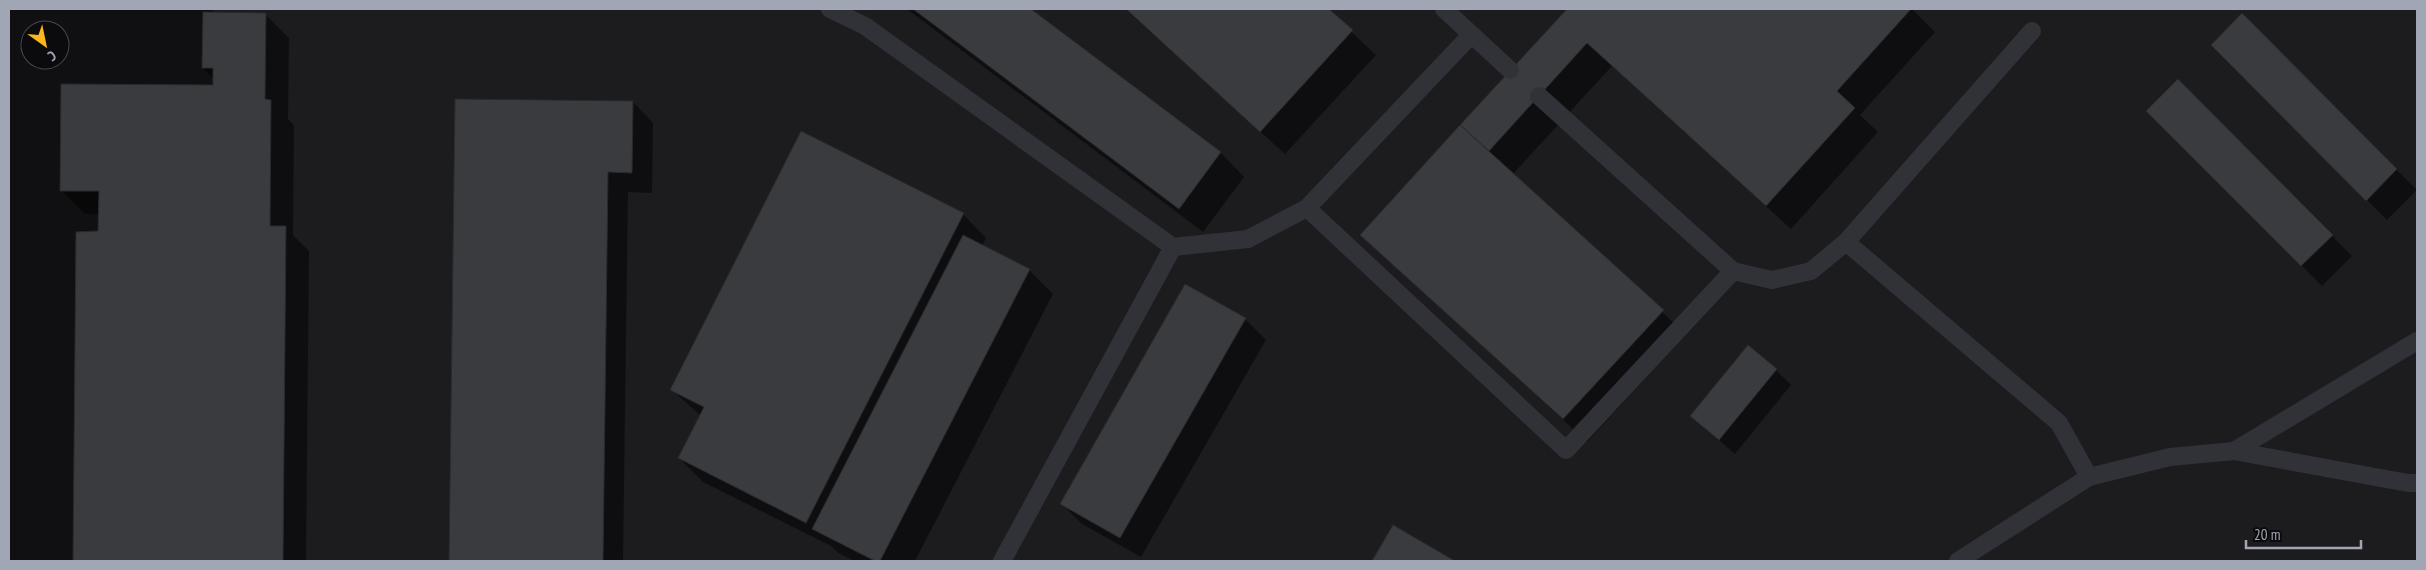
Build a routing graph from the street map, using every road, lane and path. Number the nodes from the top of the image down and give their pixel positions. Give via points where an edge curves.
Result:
1 (830, 9) edge
2 (1444, 9) edge
3 (2032, 31) dead end
4 (1471, 35) junction
5 (1510, 70) dead end
6 (1539, 96) dead end
7 (1307, 208) junction
8 (1846, 242) junction
9 (1174, 247) junction
10 (1733, 271) junction
11 (2417, 341) edge
12 (2234, 451) junction
13 (2089, 477) junction
14 (2417, 482) edge
15 (1002, 561) edge
16 (1958, 561) edge

1 - 9 lane via 865,26
2 - 4 lane
3 - 8 lane
4 - 5 lane
4 - 7 lane
6 - 10 lane
7 - 9 lane via 1248,239
7 - 10 lane via 1566,450
8 - 10 lane via 1811,270 1792,276 1772,280
8 - 13 lane via 2059,423
9 - 15 lane
11 - 12 lane
12 - 13 lane via 2170,457
12 - 14 lane
13 - 16 lane

